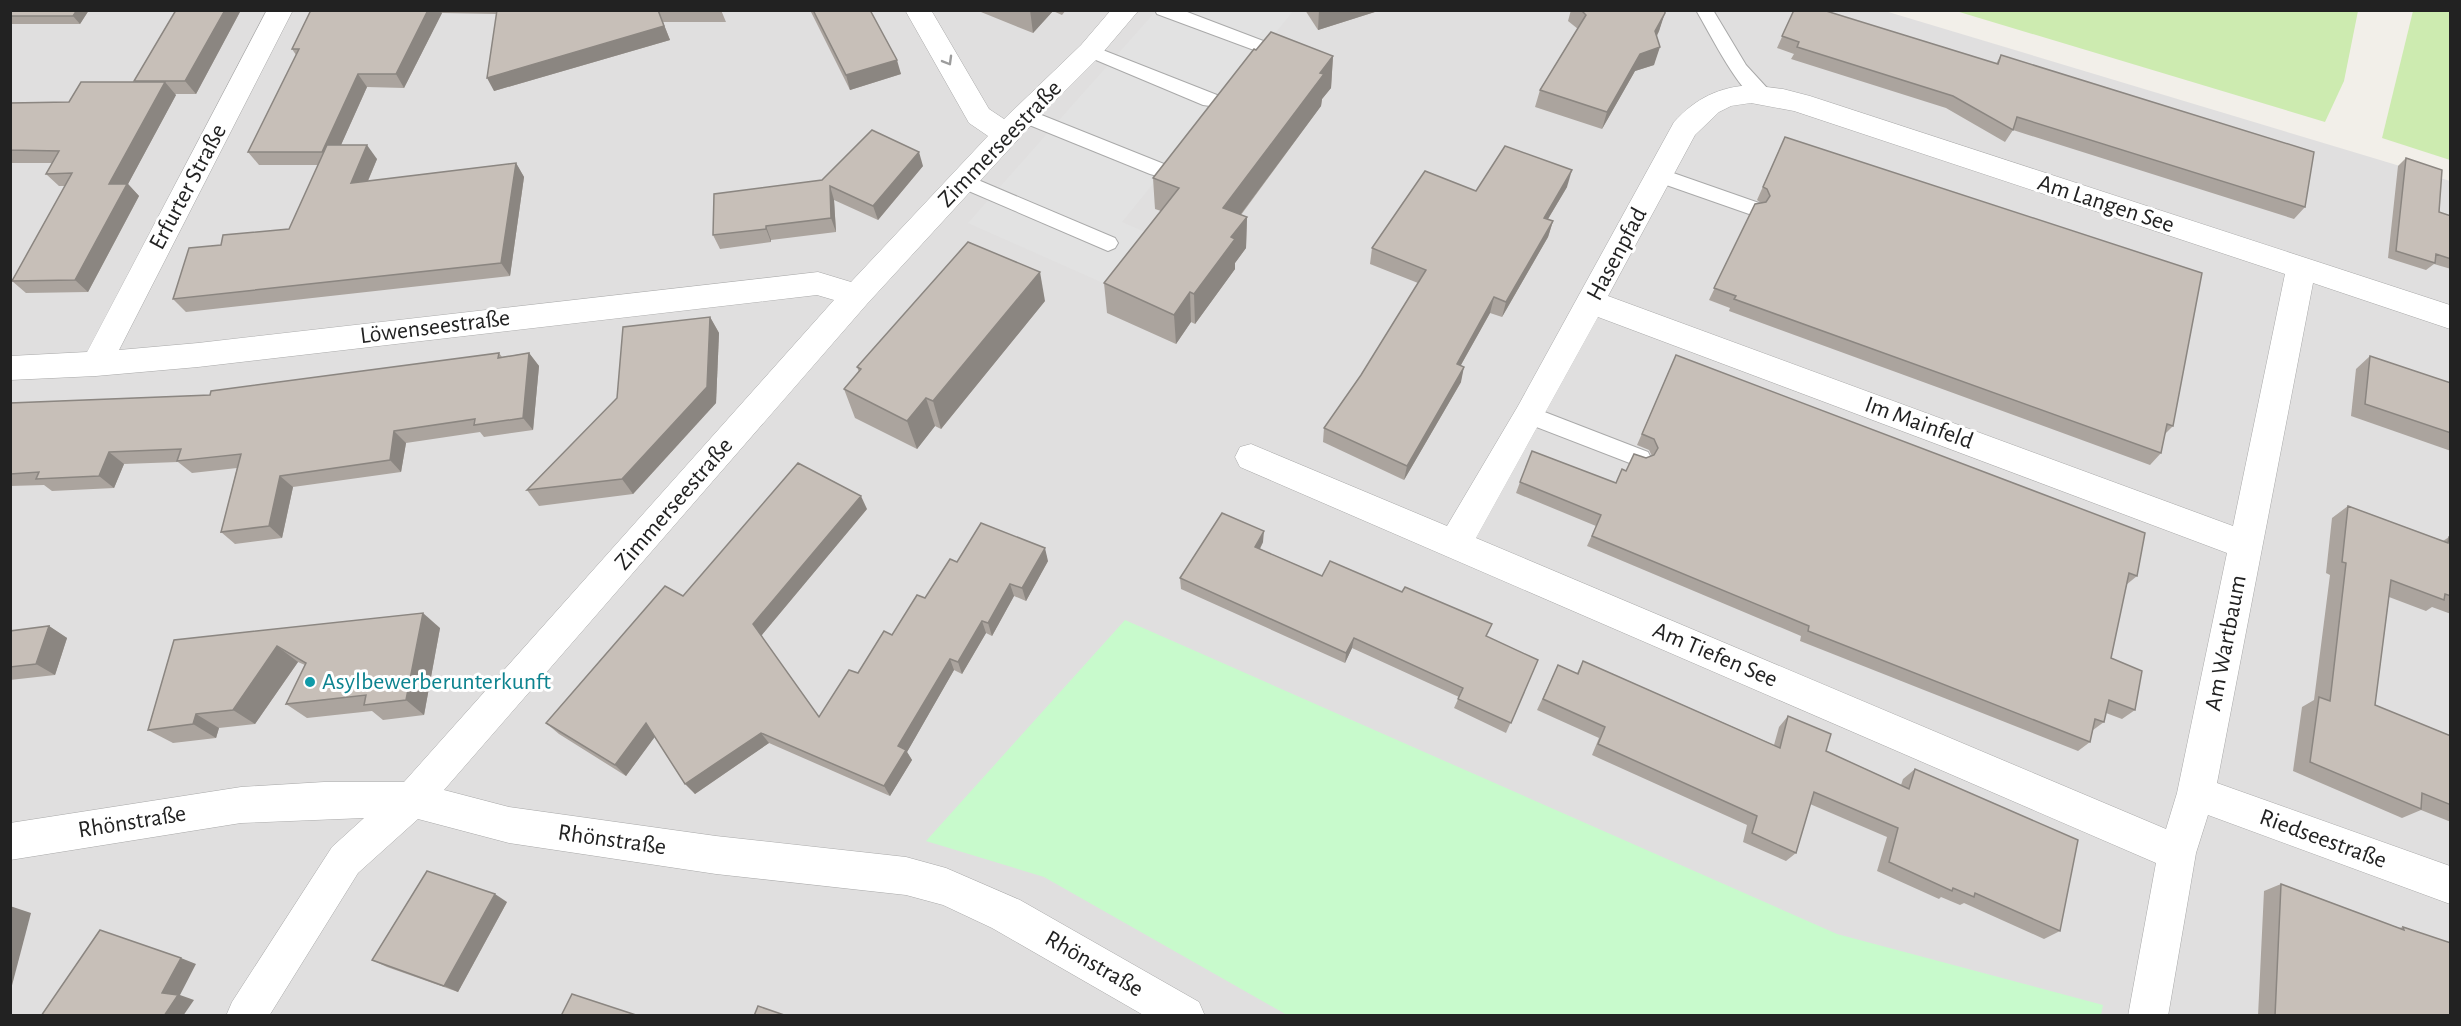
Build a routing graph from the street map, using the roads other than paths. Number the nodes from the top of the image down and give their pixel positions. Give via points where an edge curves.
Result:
1 (280, 10) edge
2 (918, 10) edge
3 (1126, 10) edge
4 (1163, 10) edge
5 (1704, 10) edge
6 (1260, 46) edge
7 (1090, 51) junction
8 (1761, 94) junction
9 (1210, 100) dead end
10 (1015, 125) junction
11 (1157, 169) edge
12 (1659, 175) junction
13 (964, 180) junction
14 (1752, 208) edge
15 (1108, 243) dead end
16 (2301, 269) junction
17 (856, 296) junction
18 (1592, 302) junction
19 (2451, 317) edge
20 (96, 364) junction
21 (10, 368) edge
22 (1529, 415) junction
23 (1251, 457) dead end
24 (1640, 458) edge
25 (1455, 543) junction
26 (2246, 544) junction
27 (2196, 793) junction
28 (412, 800) junction
29 (10, 842) edge
30 (2177, 853) junction
31 (2451, 885) edge
32 (246, 1016) edge
33 (1185, 1016) edge
34 (2148, 1016) edge

1 - 20 street, Erfurter Straße
2 -> 10 street via 979,116
3 - 7 street, Zimmerseestraße
4 - 6 lane
5 - 8 lane via 1740,69
7 - 9 lane
7 - 10 street, Zimmerseestraße
8 - 12 street, Hasenpfad via 1729,96 1696,112
8 - 16 street, Am Langen See via 1810,106
10 - 11 lane
10 - 13 street, Zimmerseestraße
12 - 14 lane
12 - 18 street, Hasenpfad
13 - 15 lane
13 - 17 street, Zimmerseestraße
16 - 19 street, Am Langen See
16 - 26 street, Am Wartbaum
17 - 20 street, Löwenseestraße via 818,283
17 - 28 street, Zimmerseestraße
18 - 22 street, Hasenpfad
18 - 26 street, Im Mainfeld
20 - 21 street, Löwenseestraße
22 - 24 lane
22 - 25 street, Hasenpfad
23 - 25 street, Am Tiefen See
25 - 30 street, Am Tiefen See
26 - 27 street, Am Wartbaum
27 - 30 street, Am Wartbaum
27 - 31 street, Riedseestraße
28 - 29 street, Rhönstraße via 241,805
28 - 32 street, Zimmerseestraße via 345,860
28 - 33 street, Rhönstraße via 509,825 716,855 906,876 946,887 1006,914
30 - 34 street, Am Wartbaum

